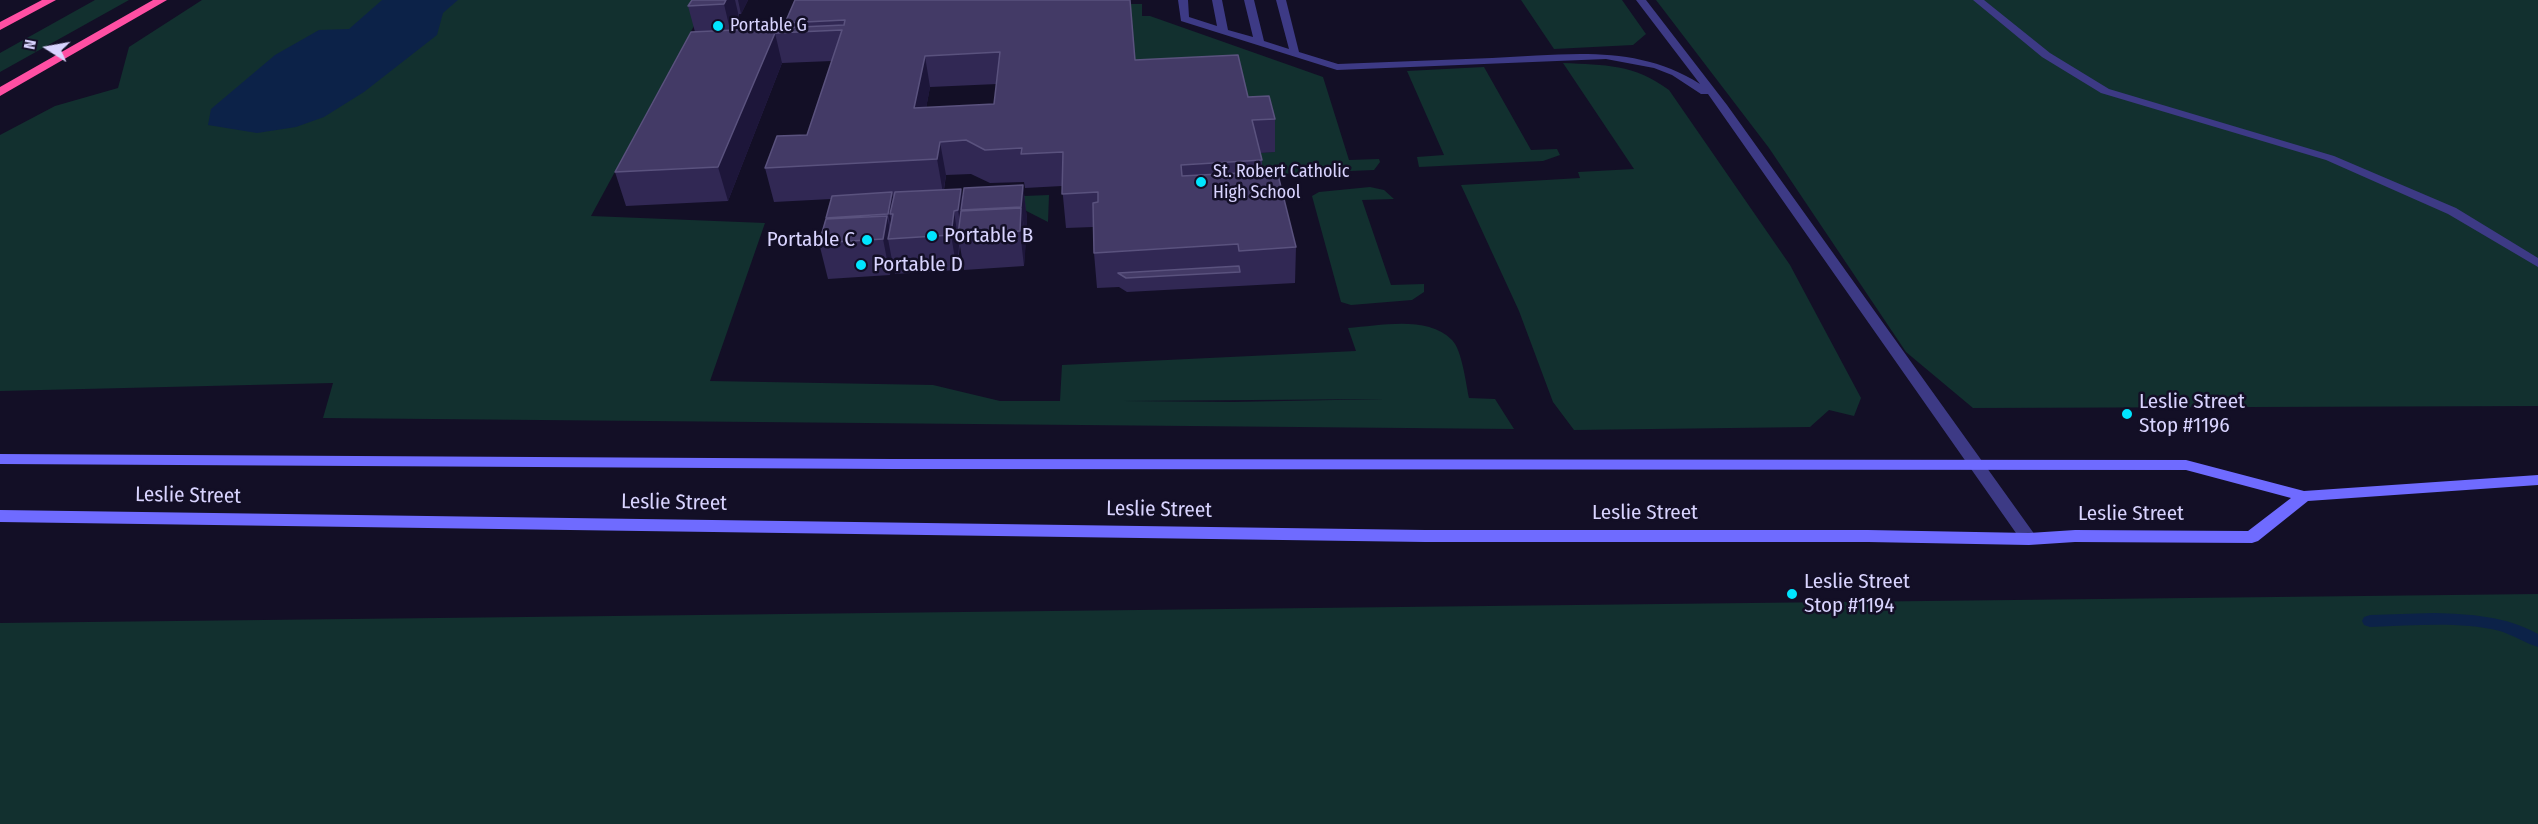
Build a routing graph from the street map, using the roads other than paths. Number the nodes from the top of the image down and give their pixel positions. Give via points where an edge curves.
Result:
1 (50, 0) edge
2 (161, 0) edge
3 (1183, 0) edge
4 (1217, 0) edge
5 (1249, 0) edge
6 (1281, 0) edge
7 (1641, 0) edge
8 (1978, 0) edge
9 (0, 27) edge
10 (1223, 31) junction
11 (1258, 42) junction
12 (1295, 54) junction
13 (0, 92) edge
14 (1723, 107) junction
15 (2538, 263) edge
16 (0, 459) edge
17 (1975, 464) junction
18 (2538, 480) edge
19 (2304, 496) junction
20 (0, 516) edge
21 (2029, 539) junction

1 - 9 highway
2 - 13 highway
3 - 10 lane via 1185,19
4 - 10 lane
5 - 11 lane
6 - 12 lane
7 - 14 lane
8 - 15 lane via 2046,55 2105,91 2330,158 2452,211
10 - 11 lane
11 - 12 lane
12 - 14 lane via 1337,67 1606,56 1632,59 1676,73
14 - 17 lane
16 - 17 main road, Leslie Street
17 - 19 main road, Leslie Street via 2186,465
17 - 21 lane
18 - 19 main road, Leslie Street
19 - 21 main road, Leslie Street via 2252,537
20 - 21 main road, Leslie Street via 1425,536

